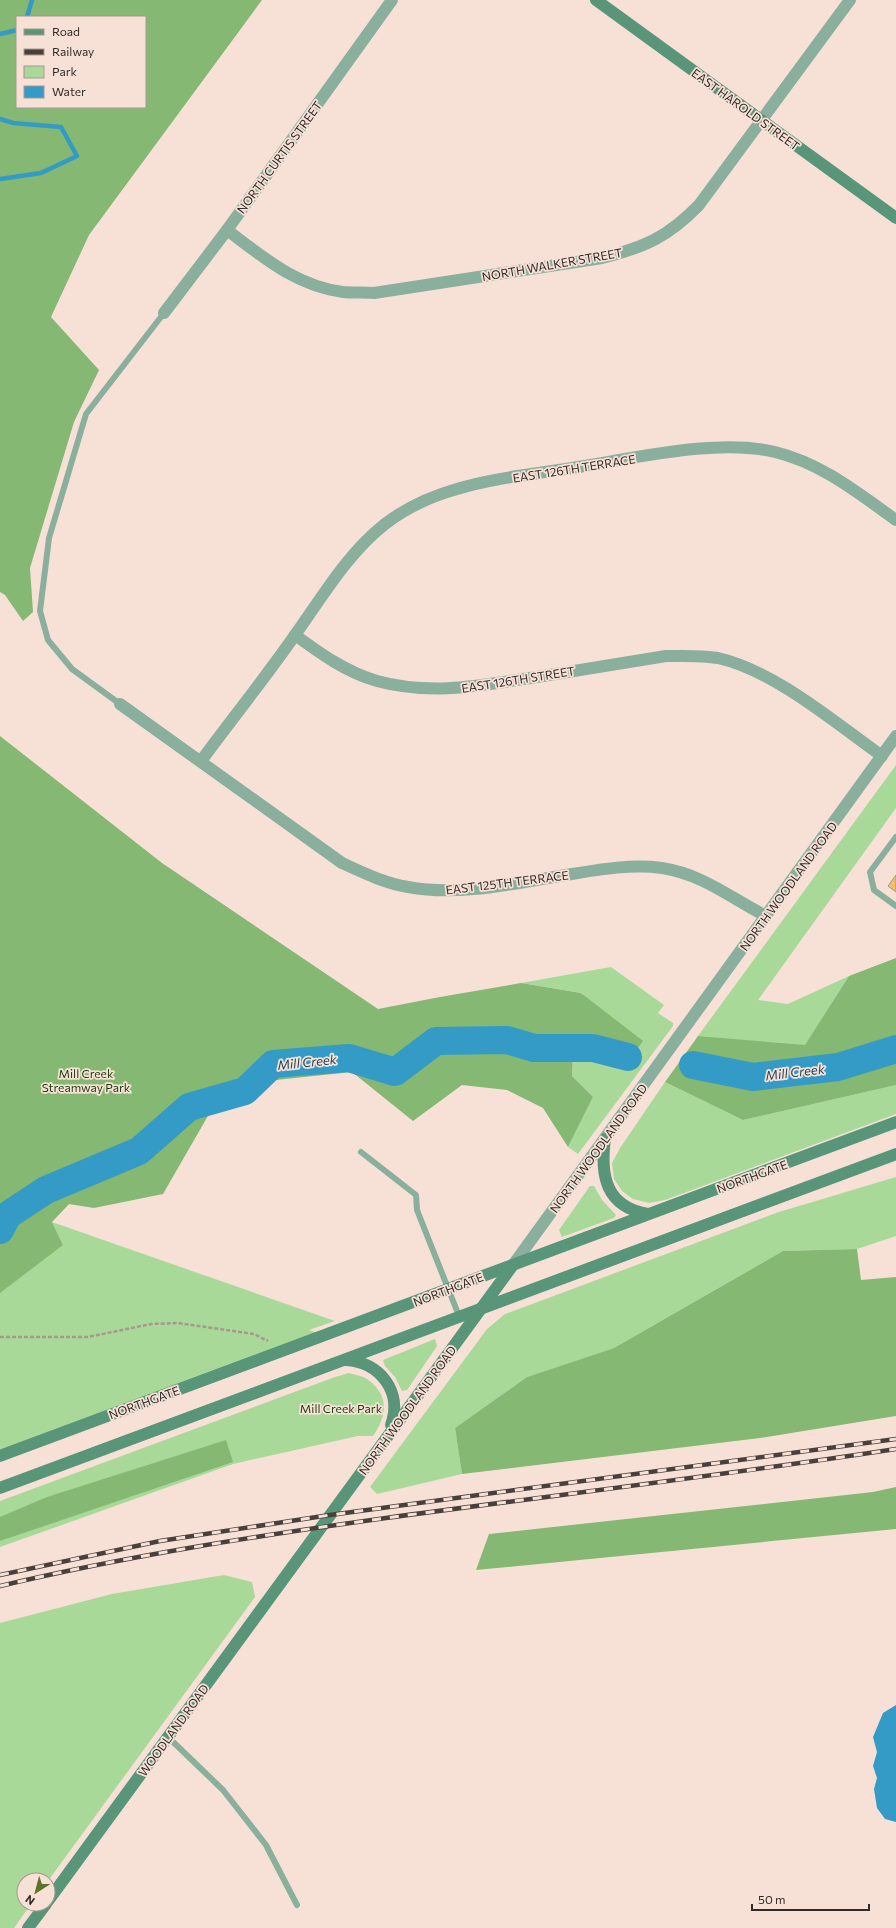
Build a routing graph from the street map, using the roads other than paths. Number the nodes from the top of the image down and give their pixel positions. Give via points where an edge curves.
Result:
1 (392, 0) edge
2 (596, 0) edge
3 (850, 0) edge
4 (762, 120) junction
5 (896, 218) edge
6 (227, 230) junction
7 (164, 313) joint
8 (896, 520) edge
9 (295, 635) junction
10 (120, 704) joint
11 (896, 736) edge
12 (882, 756) junction
13 (201, 761) junction
14 (896, 837) edge
15 (896, 906) edge
16 (766, 916) junction
17 (896, 1122) edge
18 (604, 1139) junction
19 (361, 1152) dead end
20 (896, 1154) edge
21 (648, 1214) junction
22 (513, 1265) junction
23 (448, 1289) junction
24 (481, 1308) junction
25 (459, 1316) junction
26 (343, 1360) junction
27 (387, 1436) junction
28 (0, 1456) edge
29 (0, 1488) edge
30 (299, 1559) joint
31 (168, 1738) junction
32 (56, 1890) edge
33 (297, 1905) dead end
34 (40, 1912) edge
35 (28, 1928) edge

1 - 6 street, NORTH CURTIS STREET
2 - 4 main road, EAST HAROLD STREET
3 - 4 street, NORTH WALKER STREET
4 - 5 main road, EAST HAROLD STREET
4 - 6 street, NORTH WALKER STREET via 716,184 684,220 661,237 641,247 602,258 374,293 344,292 297,279
6 - 7 street, NORTH CURTIS STREET
7 - 10 lane via 86,414 49,538 40,611 48,640 72,669
8 - 9 street, EAST 126TH TERRACE via 827,473 791,457 750,447 690,450 496,480 457,489 417,504 386,523 348,560
9 - 12 street, EAST 126TH STREET via 346,669 376,680 408,687 446,690 666,656 716,658 747,667 783,686
9 - 13 street
10 - 13 street, EAST 125TH TERRACE
11 - 12 street, NORTH WOODLAND ROAD
12 - 16 street, NORTH WOODLAND ROAD
13 - 16 street, EAST 125TH TERRACE via 342,863 384,881 407,887 465,890 635,866 663,868 692,875
14 - 15 lane via 870,872 874,890
16 - 18 street, NORTH WOODLAND ROAD
17 - 21 main road, NORTHGATE
18 - 21 main road via 603,1164 608,1187 624,1207
18 - 22 street, NORTH WOODLAND ROAD
19 - 23 lane via 416,1195 417,1210
20 - 24 main road
21 - 22 main road, NORTHGATE
22 - 23 main road, NORTHGATE
22 - 24 main road, NORTH WOODLAND ROAD
23 - 25 lane
23 - 28 main road, NORTHGATE
24 - 25 main road
24 - 27 main road, NORTH WOODLAND ROAD
25 - 26 main road
26 - 27 main road via 359,1361 371,1367 388,1385 394,1397 395,1408
26 - 29 main road
27 - 30 main road, NORTH WOODLAND ROAD
30 - 31 main road, WOODLAND ROAD
31 - 32 main road, WOODLAND ROAD
31 - 33 lane via 223,1790 266,1845
34 - 35 main road

